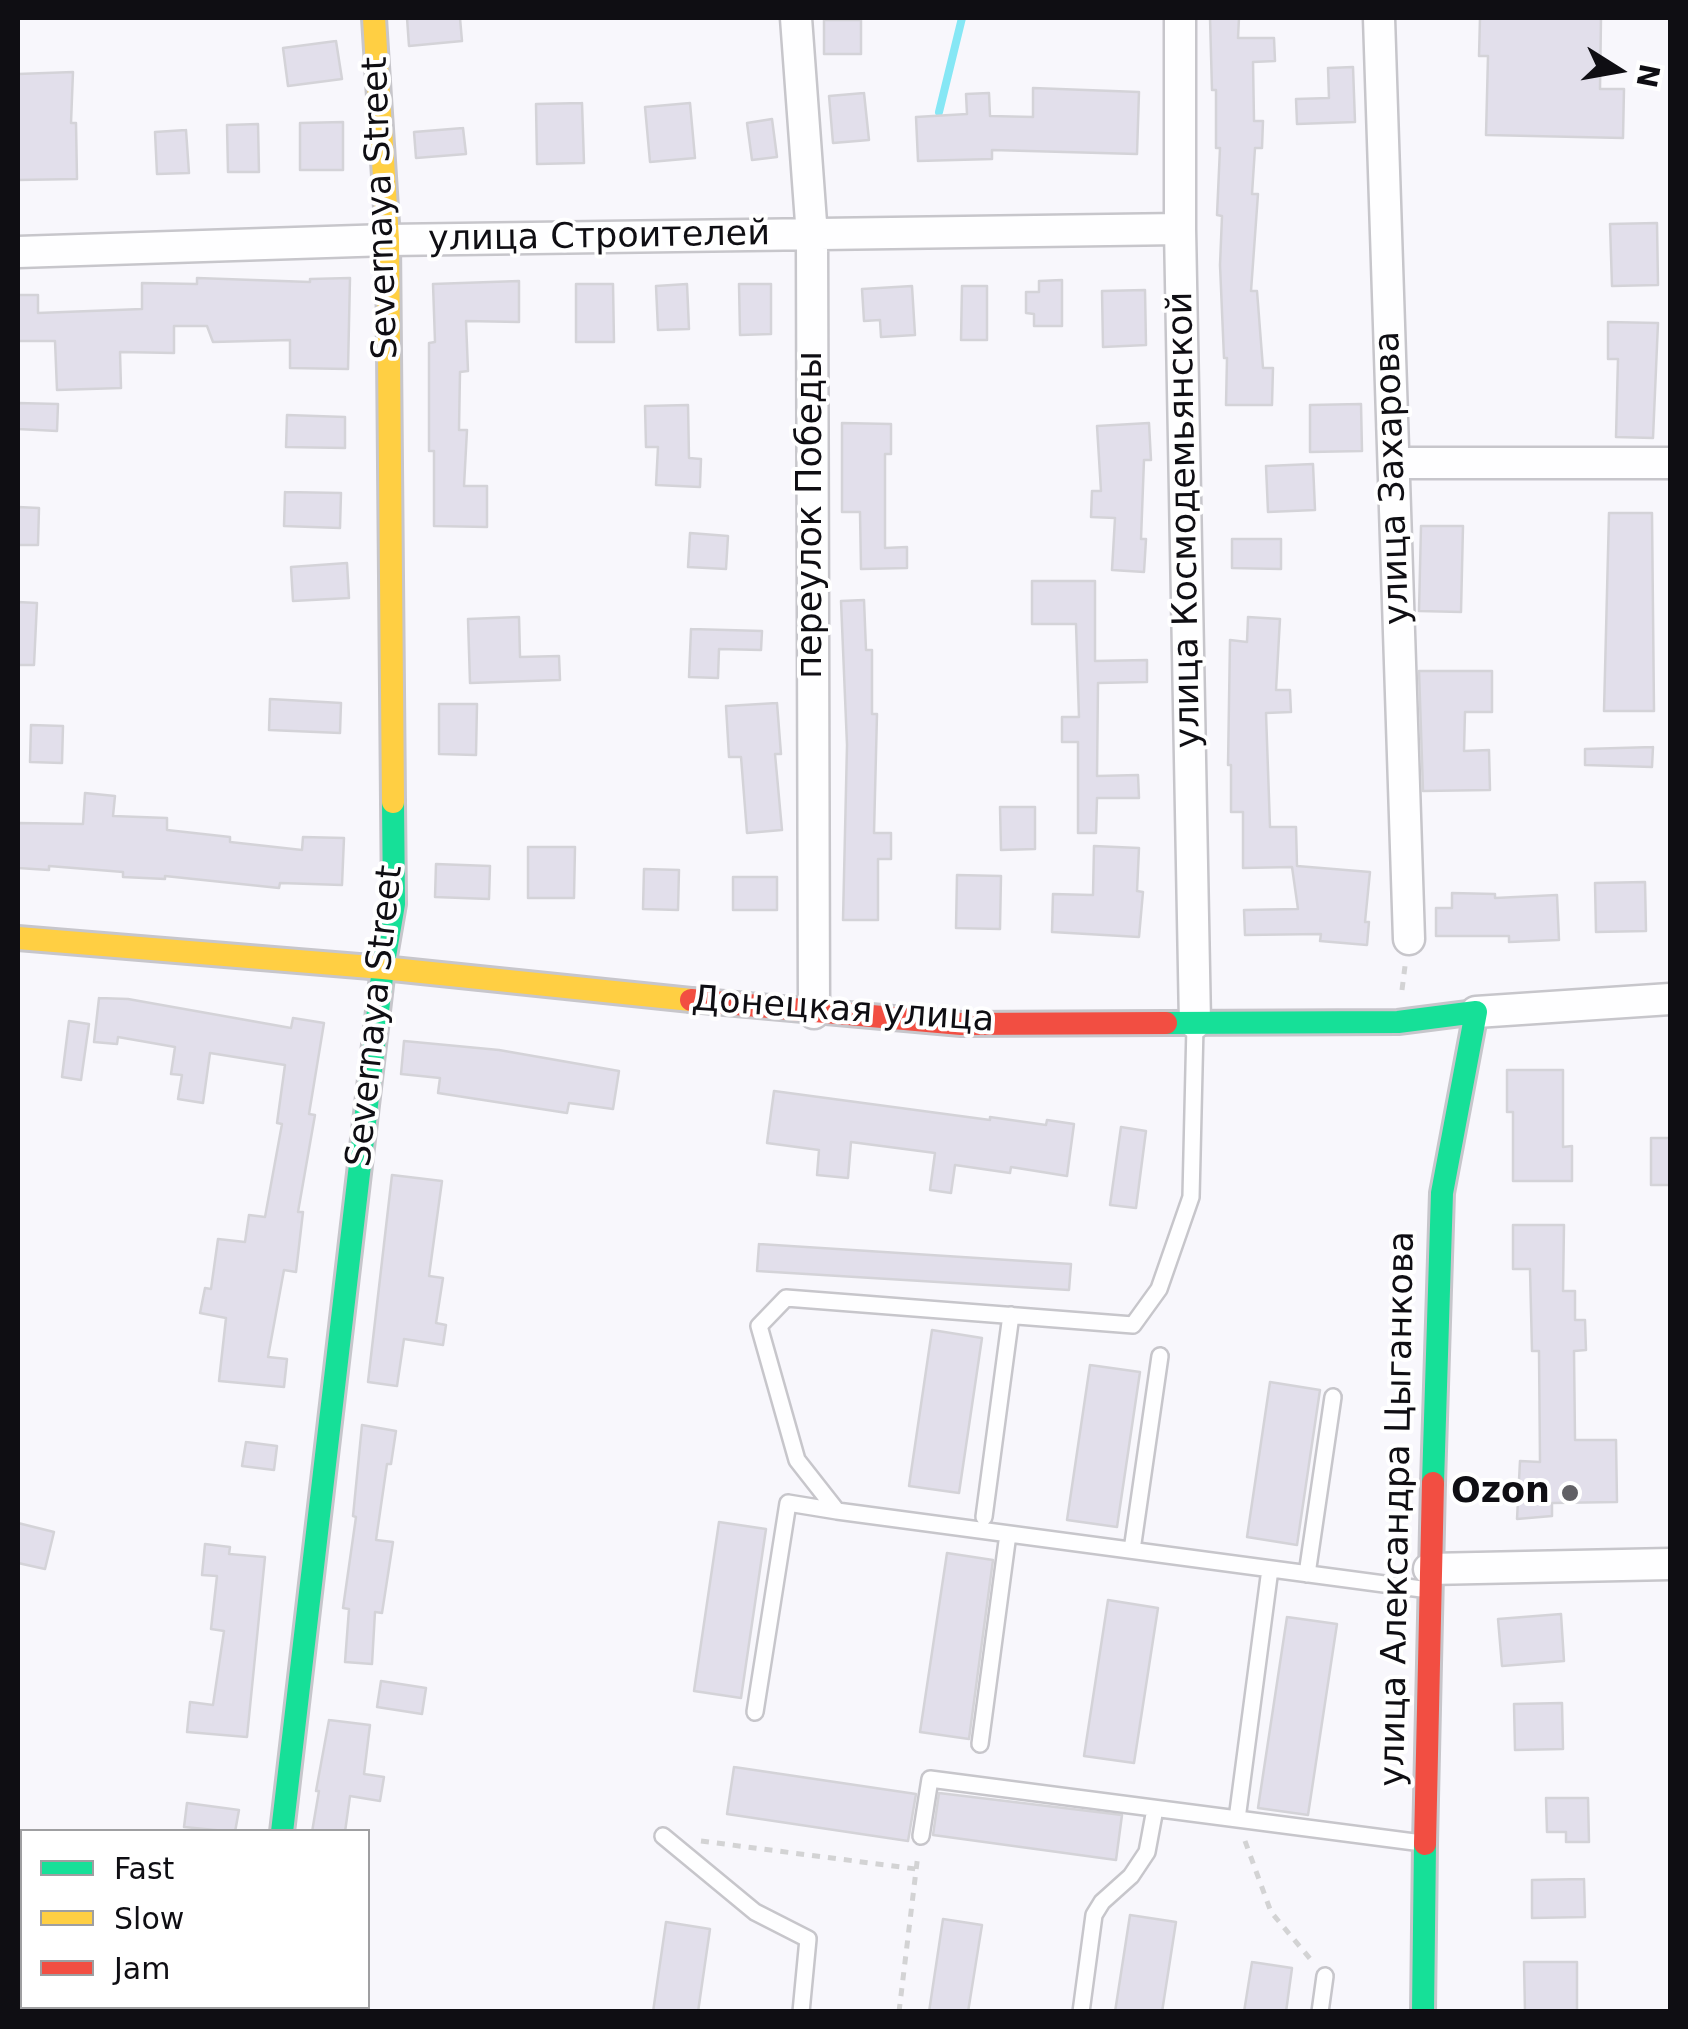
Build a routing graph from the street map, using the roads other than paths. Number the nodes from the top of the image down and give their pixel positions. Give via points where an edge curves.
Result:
1 (374, 18) edge
2 (796, 18) edge
3 (1180, 18) edge
4 (1379, 18) edge
5 (1180, 229) junction
6 (812, 236) junction
7 (388, 240) junction
8 (18, 252) edge
9 (1670, 462) edge
10 (1394, 463) junction
11 (18, 938) edge
12 (1409, 938) road end
13 (384, 968) junction
14 (1670, 999) edge
15 (814, 1012) junction
16 (1476, 1012) junction
17 (1195, 1023) junction
18 (1011, 1315) junction
19 (1160, 1356) dead end
20 (1333, 1397) dead end
21 (837, 1511) junction
22 (984, 1517) dead end
23 (1008, 1534) junction
24 (1132, 1550) junction
25 (1670, 1564) edge
26 (1270, 1569) junction
27 (1308, 1574) junction
28 (1429, 1580) junction
29 (755, 1712) dead end
30 (980, 1744) dead end
31 (1154, 1808) junction
32 (1237, 1820) junction
33 (282, 1829) edge
34 (663, 1836) road end
35 (921, 1836) road end
36 (1426, 1844) junction
37 (1325, 1976) road end
38 (801, 2012) edge
39 (1081, 2012) edge
40 (1320, 2012) edge
41 (1423, 2012) edge

1 - 7 street, Severnaya Street
2 - 6 street, переулок Победы
3 - 5 street, улица Космодемьянской
4 - 10 street, улица Захарова
5 - 6 street, улица Строителей
5 - 17 street, улица Космодемьянской
6 - 7 street, улица Строителей
6 - 15 street, переулок Победы
7 - 8 street, улица Строителей
7 - 13 street, Severnaya Street via 394,904
9 - 10 street
10 - 12 street, улица Захарова
11 - 13 street, Донецкая улица
13 - 15 street, Донецкая улица
13 - 33 street, Severnaya Street
14 - 16 street, Донецкая улица
15 - 17 street, Донецкая улица via 961,1024
16 - 17 street, Донецкая улица via 1398,1022
16 - 28 street, улица Александра Цыганкова via 1442,1192
17 - 18 lane via 1191,1198 1159,1289 1133,1325
18 - 21 lane via 786,1298 759,1326 797,1460
18 - 22 lane
19 - 24 lane
20 - 27 lane
21 - 23 lane
21 - 29 lane via 788,1503
23 - 24 lane
23 - 30 lane
24 - 26 lane
25 - 28 street
26 - 27 lane
26 - 32 lane
27 - 28 lane
28 - 36 street, улица Александра Цыганкова
31 - 32 lane
31 - 35 lane via 930,1778
31 - 39 lane via 1147,1852 1094,1915
32 - 36 lane
34 - 38 lane via 756,1912 808,1940
36 - 41 street, улица Александра Цыганкова
37 - 40 lane

